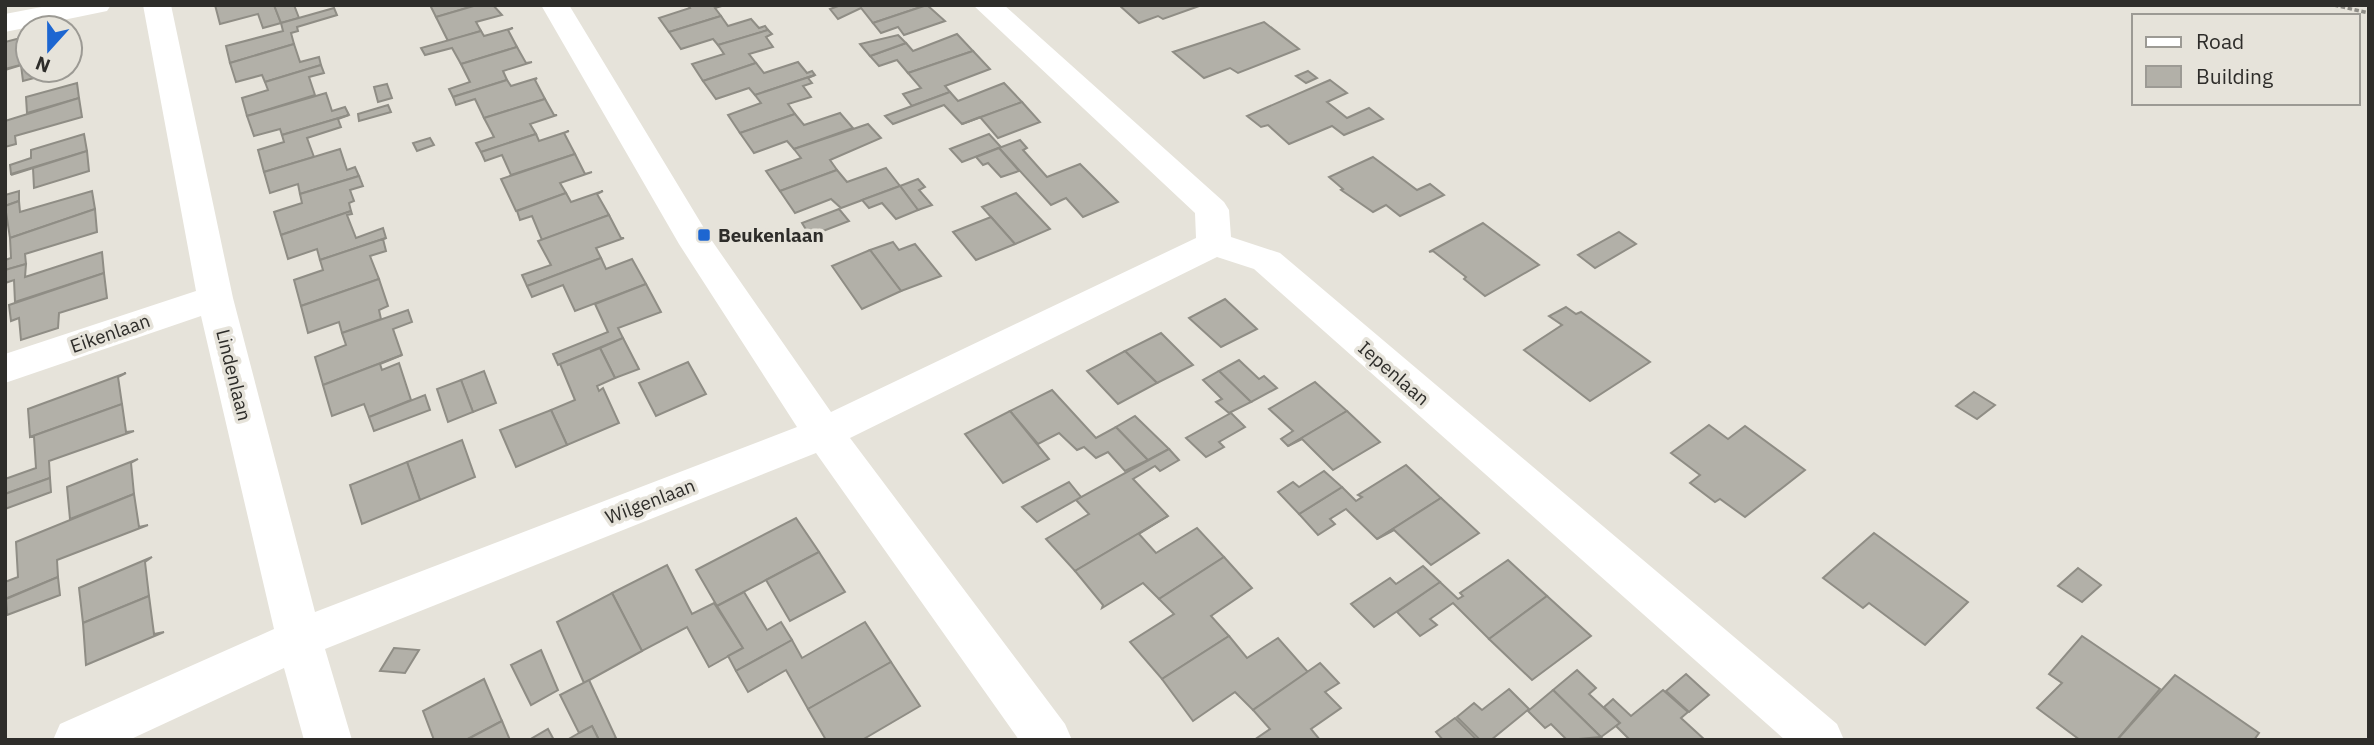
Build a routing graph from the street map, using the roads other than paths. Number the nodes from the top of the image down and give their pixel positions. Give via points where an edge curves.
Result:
1 (97, 5) edge
2 (157, 5) edge
3 (555, 5) edge
4 (987, 5) edge
5 (5, 23) edge
6 (1214, 244) junction
7 (215, 298) junction
8 (5, 369) edge
9 (825, 432) junction
10 (299, 639) junction
11 (77, 740) edge
12 (328, 740) edge
13 (1048, 740) edge
14 (1820, 740) edge

1 - 5 street
2 - 7 street, Lindenlaan
3 - 9 street via 696,244 783,377
4 - 6 street via 1212,210
6 - 9 street, Wilgenlaan
6 - 14 street, Iepenlaan via 1267,261
7 - 8 street, Eikenlaan
7 - 10 street, Lindenlaan
9 - 10 street, Wilgenlaan
9 - 13 street
10 - 11 street, Wilgenlaan
10 - 12 street, Lindenlaan

